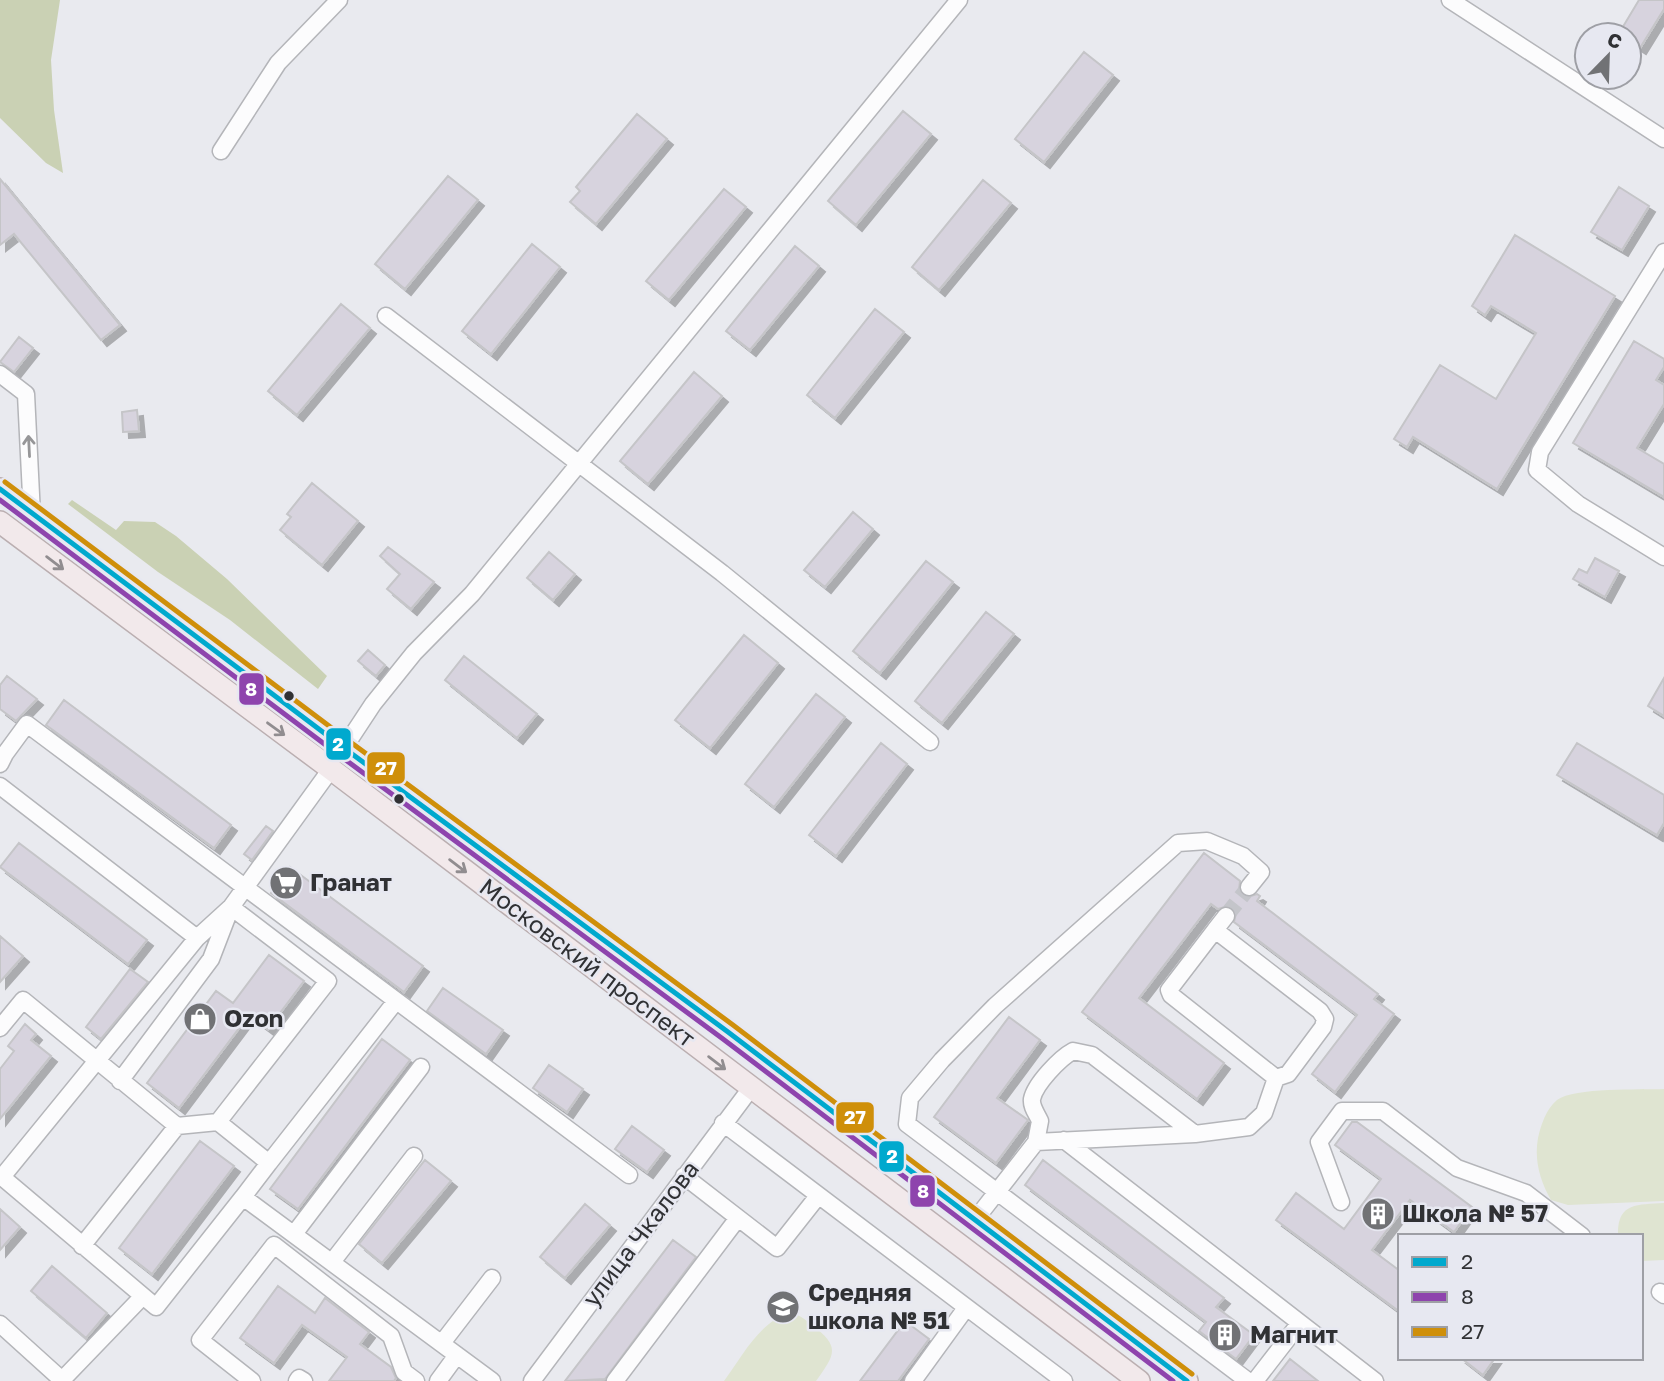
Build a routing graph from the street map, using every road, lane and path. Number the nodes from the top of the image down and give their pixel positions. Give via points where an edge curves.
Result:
1 (338, 0) edge
2 (959, 0) edge
3 (1450, 0) edge
4 (1664, 139) edge
5 (221, 151) dead end
6 (1664, 252) edge
7 (386, 316) dead end
8 (0, 374) edge
9 (578, 463) junction
10 (0, 489) edge
11 (32, 514) junction
12 (0, 522) edge
13 (1664, 557) edge
14 (930, 742) dead end
15 (344, 748) junction
16 (0, 764) edge
17 (331, 769) junction
18 (0, 786) edge
19 (1249, 887) tunnel mouth
20 (245, 889) junction
21 (231, 907) junction
22 (1226, 916) tunnel mouth
23 (1215, 930) junction
24 (197, 938) junction
25 (396, 1001) junction
26 (0, 1027) edge
27 (97, 1062) junction
28 (421, 1068) dead end
29 (1276, 1078) junction
30 (120, 1081) junction
31 (751, 1088) junction
32 (218, 1122) junction
33 (723, 1123) junction
34 (177, 1126) junction
35 (1195, 1134) junction
36 (1064, 1140) junction
37 (1036, 1142) junction
38 (414, 1156) dead end
39 (269, 1163) junction
40 (629, 1175) dead end
41 (684, 1176) junction
42 (1, 1177) edge
43 (996, 1192) junction
44 (818, 1196) junction
45 (243, 1197) junction
46 (1341, 1202) dead end
47 (738, 1218) junction
48 (975, 1220) junction
49 (294, 1234) junction
50 (1579, 1234) edge
51 (958, 1243) junction
52 (82, 1246) junction
53 (332, 1262) junction
54 (492, 1278) dead end
55 (143, 1296) junction
56 (966, 1308) junction
57 (0, 1324) edge
58 (1299, 1324) junction
59 (442, 1343) junction
60 (457, 1355) junction
61 (1052, 1378) edge
62 (61, 1381) edge
63 (252, 1381) edge
64 (297, 1381) edge
65 (304, 1381) edge
66 (416, 1381) edge
67 (438, 1381) edge
68 (492, 1381) edge
69 (532, 1381) edge
70 (615, 1381) edge
71 (913, 1381) edge
72 (1139, 1381) edge
73 (1187, 1381) edge
74 (1248, 1381) edge
75 (1255, 1381) edge
76 (1375, 1381) edge

1 - 5 street via 278,63
2 - 9 street
3 - 4 street
6 - 13 street via 1540,452 1537,470 1578,504
7 - 9 street
11 -> 8 street via 26,394
9 - 14 street
9 - 15 street via 472,594 414,653
10 - 11 main road, Московский проспект
11 - 15 main road, Московский проспект
12 -> 17 main road, Московский проспект
15 - 48 main road, Московский проспект
16 - 20 street via 27,724
17 - 20 street
17 -> 31 main road, Московский проспект
18 - 24 street
19 - 43 street via 1261,872 1243,856 1207,841 1178,843 995,1006 910,1098 907,1124
20 - 21 street
20 - 25 street
21 - 24 street
21 - 30 street via 211,959
21 - 32 street via 327,981
22 - 23 street
23 - 29 street via 1172,984 1171,995
23 - 29 street via 1325,1019 1288,1074
24 - 27 street
25 - 39 street
25 - 40 street
26 - 27 street via 23,1000
27 - 30 street
27 - 42 street
28 - 49 street
29 - 35 street via 1264,1113 1249,1127
30 - 34 street
31 - 33 street, улица Чкалова
31 - 51 main road, Московский проспект
32 - 34 street
32 - 39 street
33 - 41 street, улица Чкалова
33 - 44 street
34 - 52 street
35 - 36 street
35 - 37 street via 1092,1055 1073,1051 1061,1058 1033,1095 1032,1107 1040,1121
36 - 37 street
36 - 58 street
37 - 43 street
38 - 53 street
39 - 45 street
41 - 47 street
41 - 69 street, улица Чкалова
42 - 52 street
43 - 48 street
43 - 74 street
44 - 47 street via 777,1248
44 - 56 street
45 - 49 street
45 - 55 street via 156,1307
46 - 50 street via 1319,1142 1342,1111 1383,1111 1457,1168 1526,1193
47 - 70 street
48 - 51 main road
48 - 73 main road, Московский проспект
49 - 53 street
51 - 72 main road, Московский проспект
52 - 55 street
53 - 59 street
54 - 59 street
55 - 62 street
56 - 61 street
56 - 71 street
57 - 62 street
58 - 75 street
58 - 76 street
59 - 60 street
60 - 67 street
60 - 68 street
63 - 66 street via 200,1340 274,1245 391,1336 404,1372
64 - 65 street

